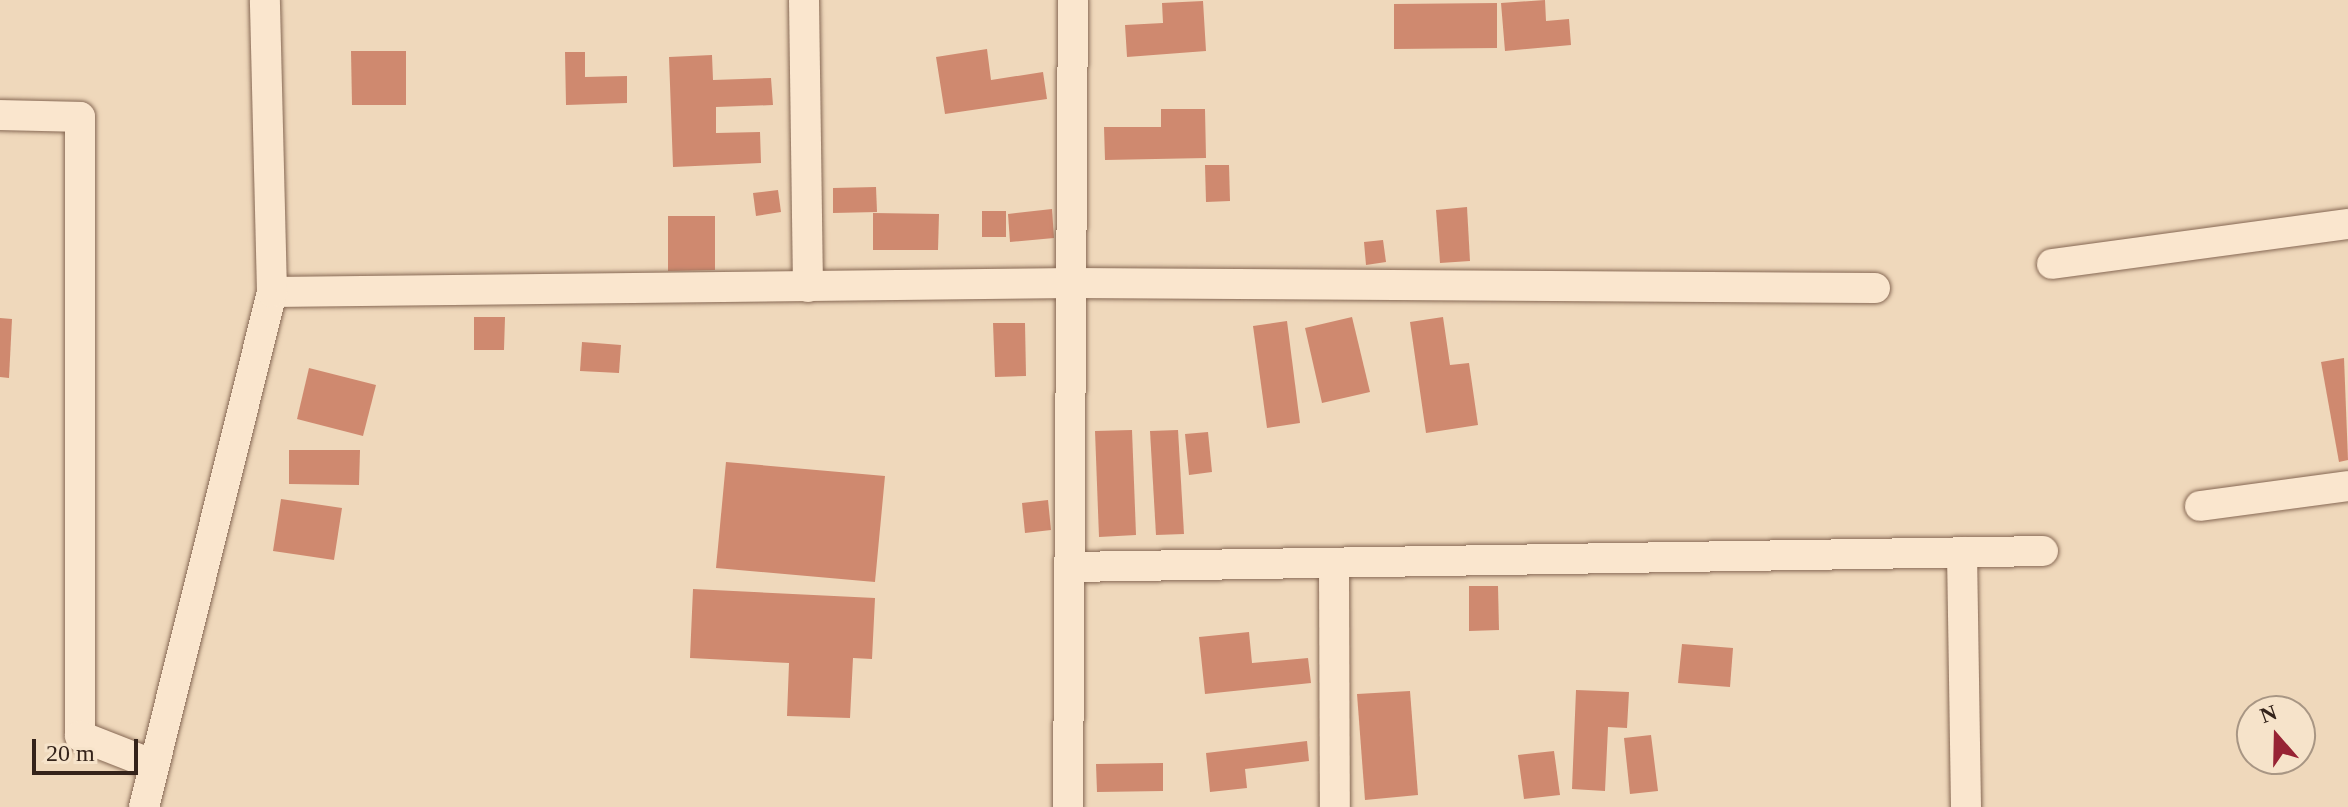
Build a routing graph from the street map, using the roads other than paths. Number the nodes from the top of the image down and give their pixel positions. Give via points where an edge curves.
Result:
1 (265, 0) edge
2 (804, 0) edge
3 (1073, 0) edge
4 (0, 115) edge
5 (2348, 224) edge
6 (2052, 264) dead end
7 (1073, 283) junction
8 (808, 287) junction
9 (1875, 288) dead end
10 (272, 292) junction
11 (2348, 486) edge
12 (2200, 506) dead end
13 (2043, 551) dead end
14 (1962, 552) junction
15 (1334, 563) junction
16 (1070, 567) junction
17 (154, 765) junction
18 (144, 807) edge
19 (1068, 807) edge
20 (1335, 807) edge
21 (1966, 807) edge

1 - 10 street
2 - 8 street
3 - 7 street
4 - 17 street via 80,117 80,736
5 - 6 street
7 - 8 street
7 - 9 street
7 - 16 street
8 - 10 street
10 - 17 street
11 - 12 street
13 - 14 street
14 - 15 street
14 - 21 street
15 - 16 street
15 - 20 street
16 - 19 street
17 - 18 street

